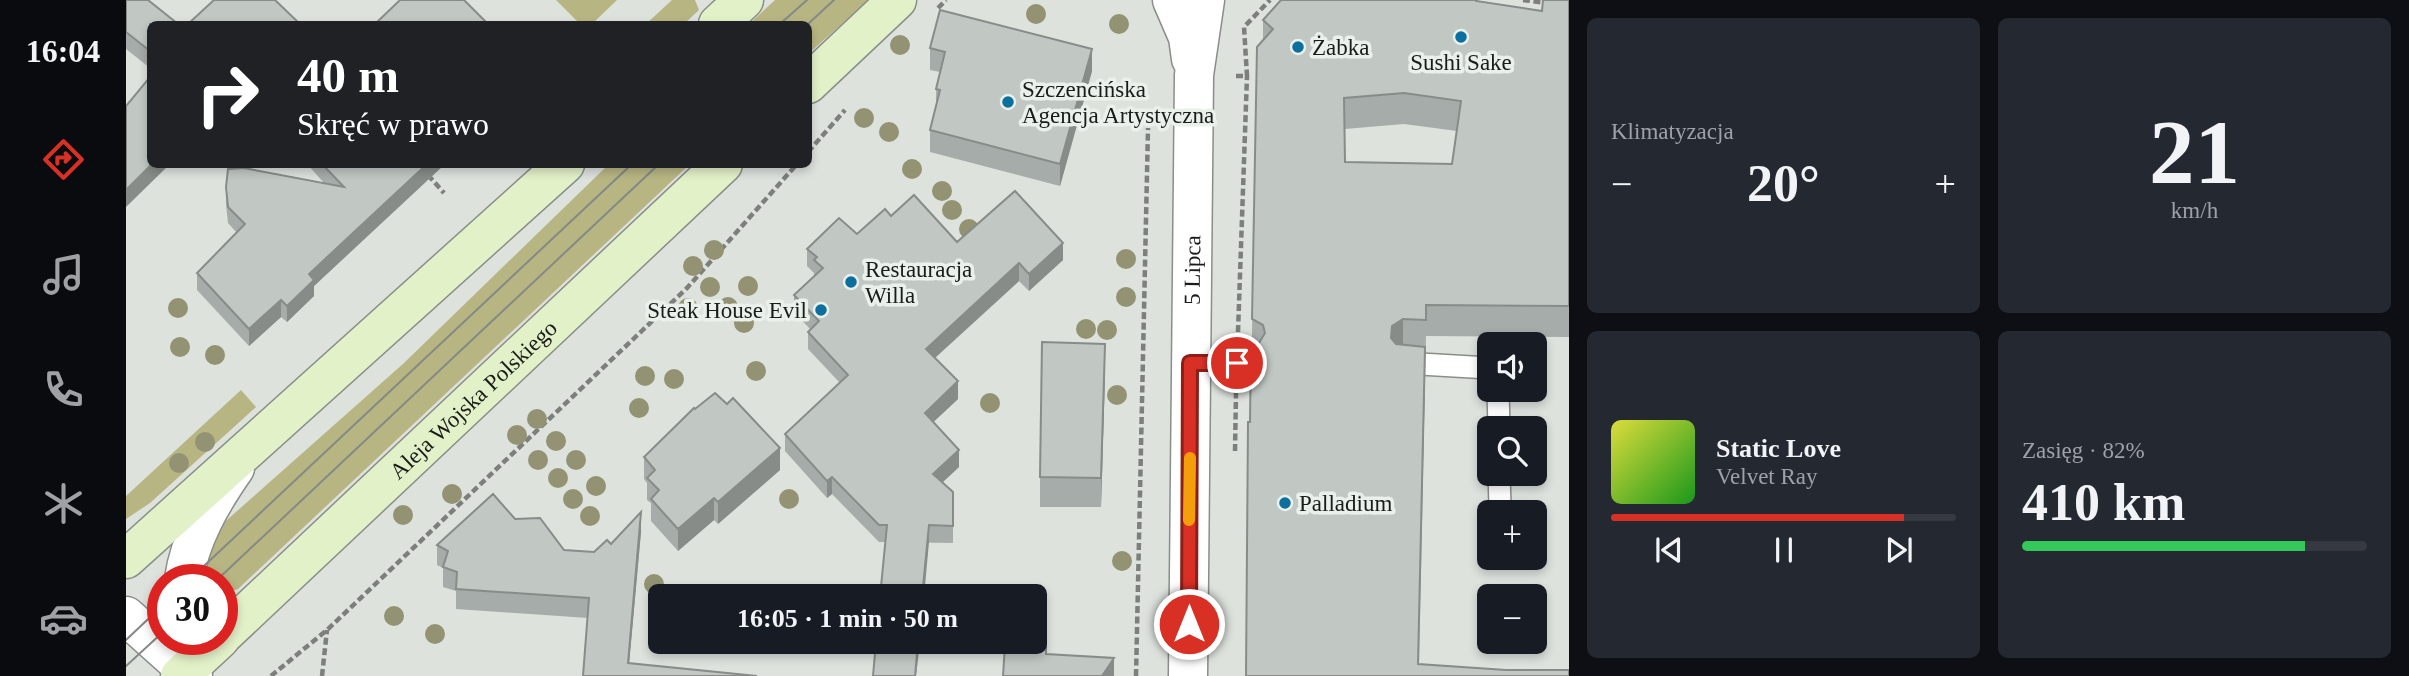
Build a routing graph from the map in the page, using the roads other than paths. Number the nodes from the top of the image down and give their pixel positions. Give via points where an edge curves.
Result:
1 (744, 0) edge
2 (897, 0) edge
3 (1172, 0) edge
4 (1205, 0) edge
5 (721, 21) edge
6 (1210, 76) junction
7 (812, 80) edge
8 (561, 168) edge
9 (719, 168) edge
10 (1190, 363) junction
11 (1252, 363) edge
12 (1403, 363) edge
13 (1477, 367) edge
14 (249, 449) junction
15 (126, 559) edge
16 (188, 564) edge
17 (126, 616) edge
18 (201, 658) edge
19 (1188, 676) edge

1 - 5 main road
2 - 7 main road
3 - 6 street, 5 Lipca
4 - 6 street, 5 Lipca
6 - 10 street, 5 Lipca
8 - 14 main road
9 - 18 main road, Aleja Wojska Polskiego
10 - 11 lane
10 - 19 street, 5 Lipca
12 - 13 lane
14 - 15 main road
14 - 16 street via 206,516
17 - 18 street, Aleja Wojska Polskiego

